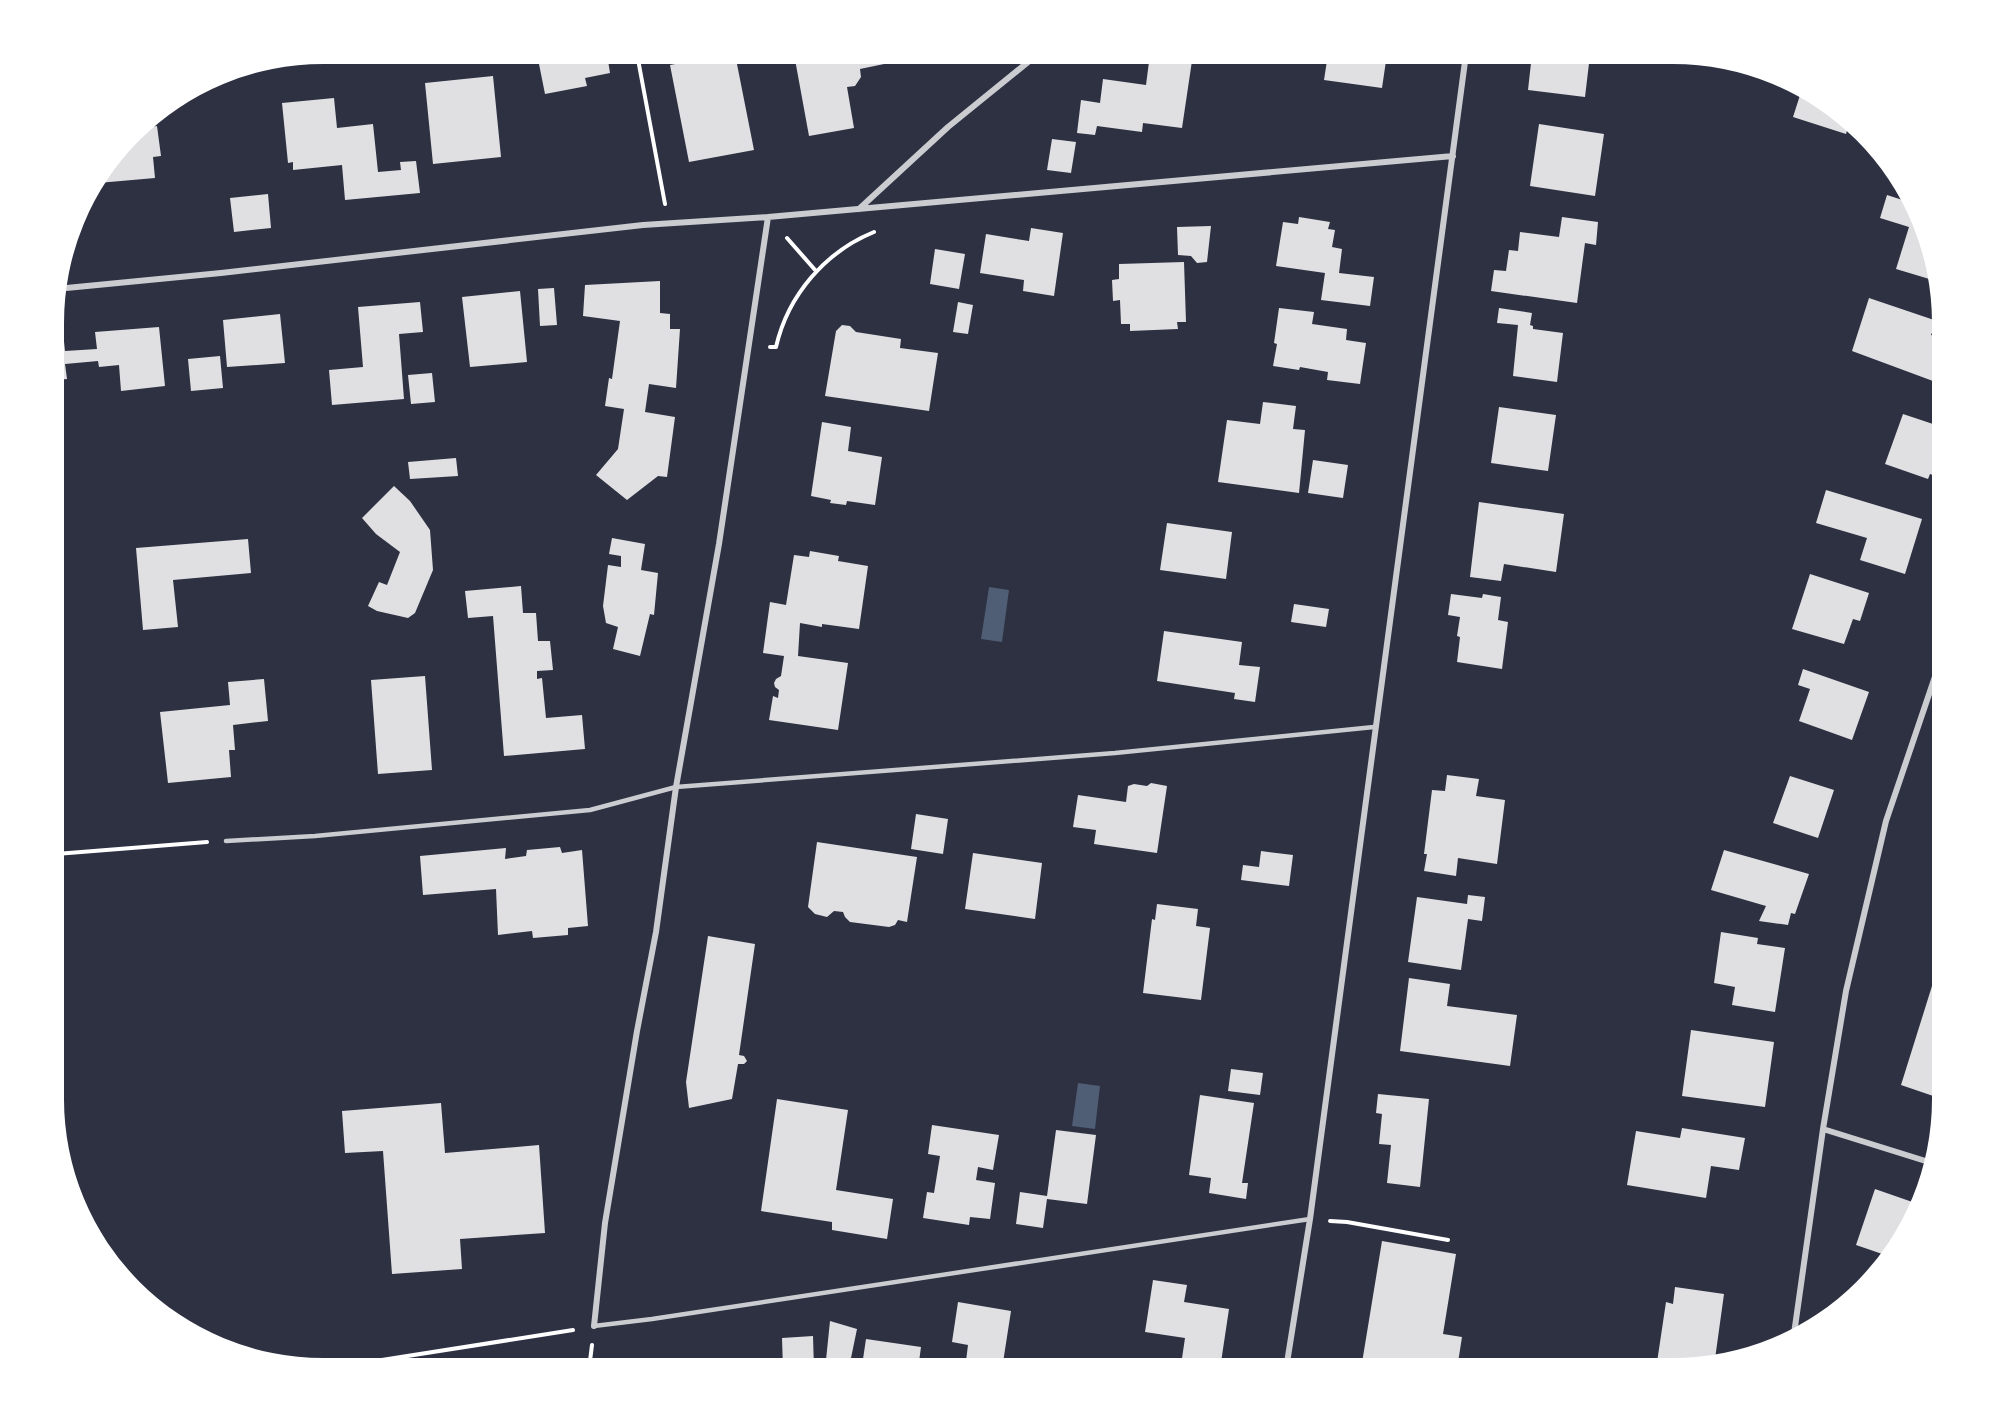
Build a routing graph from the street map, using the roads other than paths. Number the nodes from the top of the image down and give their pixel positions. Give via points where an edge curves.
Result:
1 (1024, 65) edge
2 (1465, 65) edge
3 (1453, 156) junction
4 (860, 208) junction
5 (768, 217) junction
6 (67, 288) edge
7 (1932, 685) edge
8 (1374, 727) junction
9 (676, 787) junction
10 (226, 841) road end
11 (1823, 1129) junction
12 (1925, 1161) edge
13 (1310, 1219) junction
14 (594, 1326) joint
15 (1795, 1328) edge
16 (1288, 1358) edge

1 - 4 street via 948,127
2 - 3 street
3 - 4 street
3 - 8 street
4 - 5 street
5 - 6 street via 668,223
5 - 9 street via 719,544
7 - 11 street via 1886,821 1846,991
8 - 9 lane via 1115,753
8 - 13 street
9 - 10 lane via 590,810
9 - 14 street via 656,932 605,1223
11 - 12 street
11 - 15 street
13 - 14 lane
13 - 16 street

